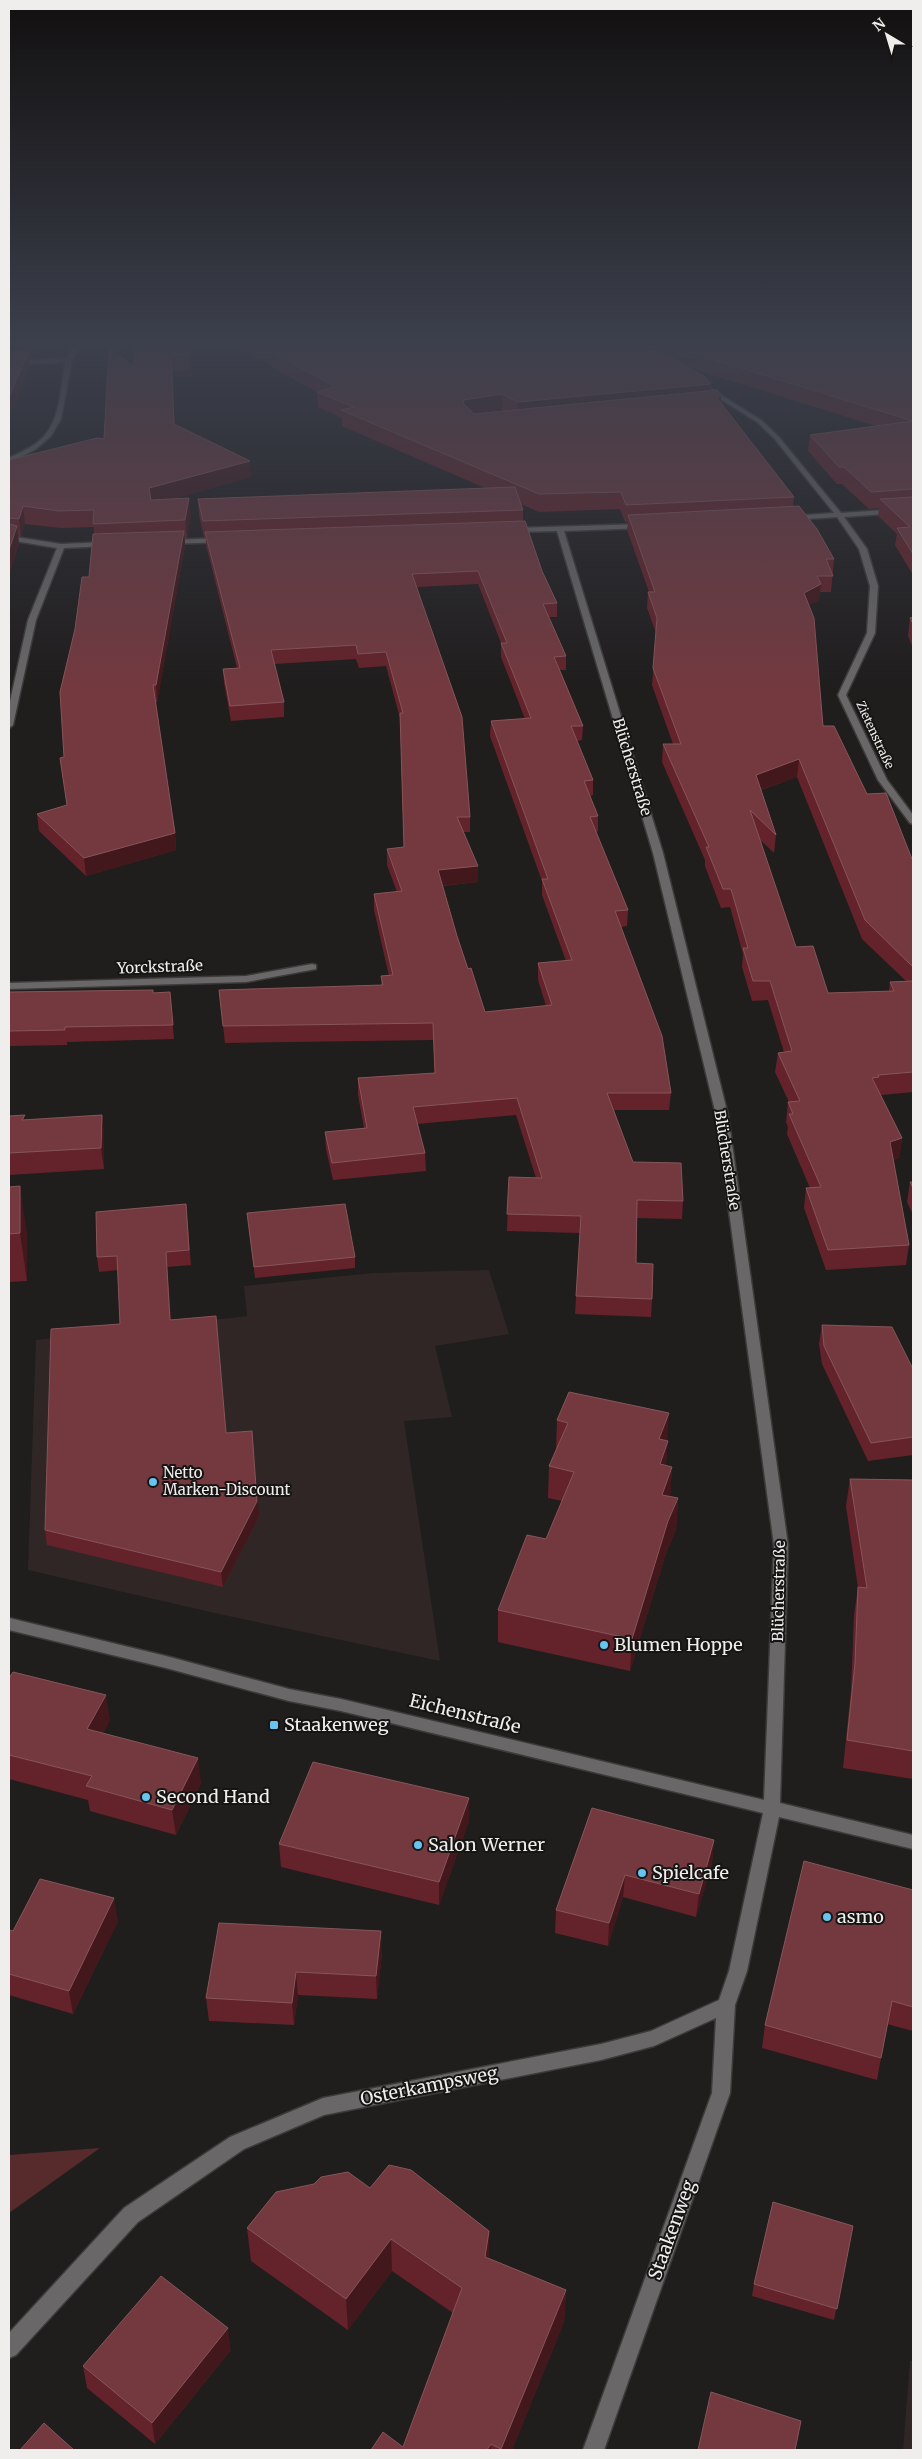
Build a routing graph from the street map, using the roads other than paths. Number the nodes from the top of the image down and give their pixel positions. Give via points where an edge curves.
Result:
1 (792, 457) edge
2 (913, 510) edge
3 (839, 515) junction
4 (779, 518) edge
5 (653, 525) edge
6 (560, 529) junction
7 (505, 530) edge
8 (9, 538) edge
9 (232, 540) edge
10 (163, 542) edge
11 (116, 544) edge
12 (61, 546) junction
13 (9, 725) edge
14 (913, 821) edge
15 (312, 967) dead end
16 (9, 986) edge
17 (9, 1624) edge
18 (772, 1809) junction
19 (913, 1842) edge
20 (726, 2005) junction
21 (9, 2348) edge
22 (594, 2450) edge

1 - 3 street
2 - 3 street
3 - 4 street
3 - 14 street, Zietenstraße via 863,549 874,586 871,633 842,695 883,780
5 - 6 street
6 - 7 street
6 - 18 street, Blücherstraße via 658,853 722,1115 781,1545
8 - 12 street
9 - 10 street
11 - 12 street
12 - 13 street via 32,620
15 - 16 street, Yorckstraße via 246,979
17 - 18 street, Eichenstraße via 289,1696 341,1705
18 - 19 street, Eichenstraße
18 - 20 street via 738,1971
20 - 21 street, Osterkampsweg via 654,2038 601,2052 323,2107 237,2143 131,2215
20 - 22 street, Staakenweg via 721,2093

